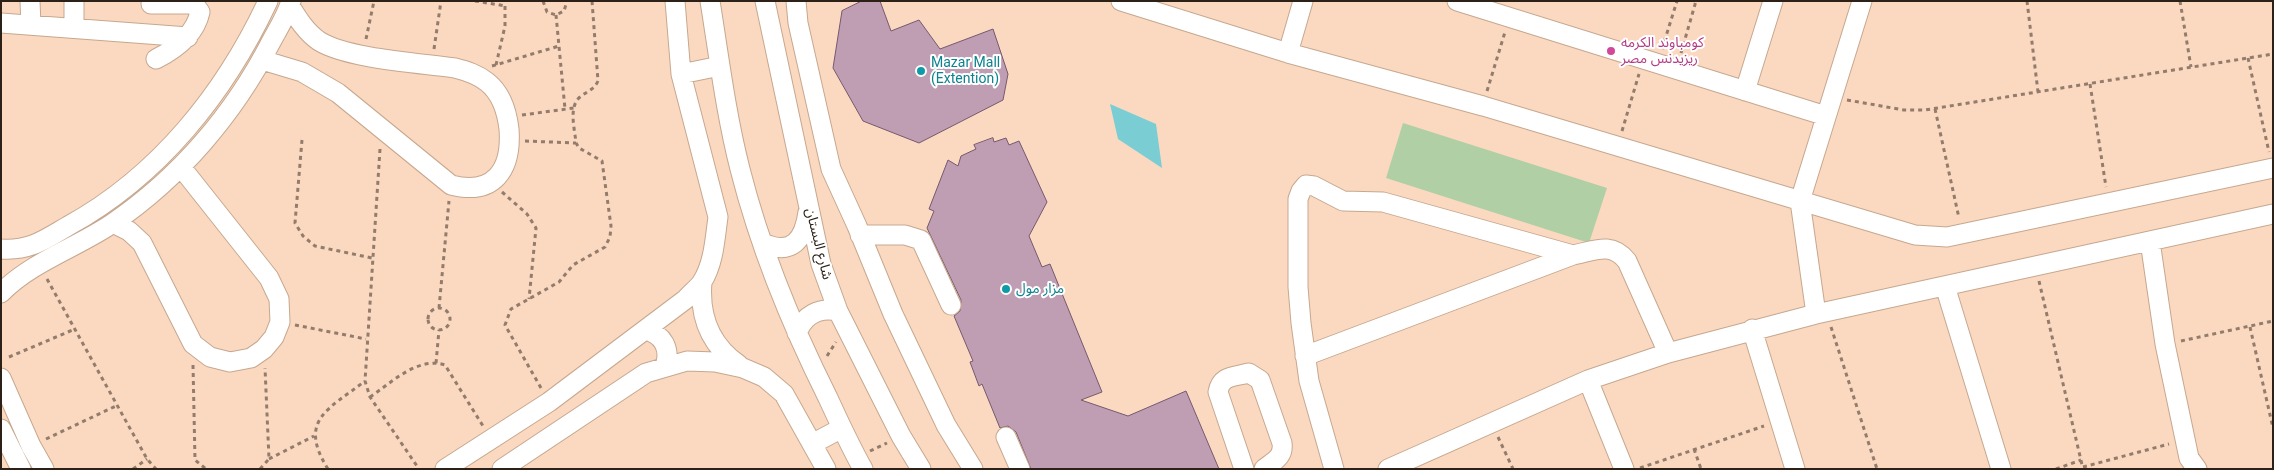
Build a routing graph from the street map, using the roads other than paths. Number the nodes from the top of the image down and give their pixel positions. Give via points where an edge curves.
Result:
1 (30, 1) edge
2 (74, 1) edge
3 (268, 1) edge
4 (675, 1) edge
5 (710, 1) edge
6 (765, 1) edge
7 (796, 1) edge
8 (1121, 1) edge
9 (1303, 1) edge
10 (1457, 1) edge
11 (1773, 1) edge
12 (151, 4) dead end
13 (290, 4) edge
14 (1864, 4) edge
15 (1, 24) edge
16 (31, 26) junction
17 (74, 28) junction
18 (188, 37) junction
19 (1288, 53) junction
20 (156, 59) dead end
21 (262, 60) junction
22 (720, 66) junction
23 (681, 74) junction
24 (1746, 91) junction
25 (208, 104) junction
26 (1826, 116) junction
27 (223, 119) junction
28 (181, 167) junction
29 (2273, 168) edge
30 (1800, 201) junction
31 (809, 209) junction
32 (2273, 214) edge
33 (113, 223) junction
34 (860, 235) junction
35 (2150, 241) junction
36 (763, 243) junction
37 (1, 249) edge
38 (1572, 255) junction
39 (702, 282) junction
40 (1945, 286) junction
41 (1, 293) edge
42 (951, 305) dead end
43 (838, 311) junction
44 (1821, 313) junction
45 (645, 330) junction
46 (1752, 330) junction
47 (797, 333) junction
48 (1668, 354) junction
49 (1306, 356) junction
50 (665, 366) junction
51 (742, 368) junction
52 (1, 378) edge
53 (1588, 380) junction
54 (842, 428) junction
55 (1, 429) edge
56 (1006, 437) dead end
57 (812, 444) junction
58 (860, 463) edge
59 (1407, 464) edge
60 (21, 469) edge
61 (44, 469) edge
62 (445, 469) edge
63 (502, 469) edge
64 (826, 469) edge
65 (921, 469) edge
66 (973, 469) edge
67 (1020, 469) edge
68 (1244, 469) edge
69 (1264, 469) edge
70 (1334, 469) edge
71 (1388, 469) edge
72 (1624, 469) edge
73 (1794, 469) edge
74 (2001, 469) edge
75 (2197, 469) edge

1 - 16 street
2 - 17 street
3 - 25 street via 240,56
4 - 23 street
5 - 22 street
6 - 31 street, شارع البستان
7 - 34 street via 798,23 831,169
8 - 19 street
9 - 19 street
10 - 24 street
11 - 24 street
12 - 18 street via 198,6 200,15
13 - 21 street
13 - 21 street via 302,25 319,41 340,51 471,72 488,83 501,98 508,116 509,156 503,170 491,182 479,187 451,186 338,93 282,65
14 - 26 street
15 - 16 street
16 - 17 street
17 - 18 street
18 - 20 street
19 - 30 street via 1483,106
21 - 27 street
22 - 23 street
22 - 36 street via 740,167
23 - 39 street via 718,217 709,266
24 - 26 street
25 - 27 street
25 - 37 street via 163,154 128,186 82,219 32,247
26 - 30 street
27 - 28 street
28 - 33 street
28 - 33 street via 269,278 279,299 280,322 264,349 251,358 230,362 210,357 193,344 142,244 129,231
29 - 30 street via 1947,237 1914,235
30 - 44 street
31 - 36 street via 806,227 797,242 781,248
31 - 43 street, شارع البستان via 821,264
32 - 35 street
33 - 41 street via 19,276
34 - 42 street via 906,235 921,240
34 - 66 street via 892,314 946,425
35 - 40 street
35 - 75 street via 2165,344 2189,458
36 - 47 street
38 - 48 street via 1610,248 1619,251 1627,260
38 - 49 street
38 - 49 street via 1382,202 1344,201 1306,185 1298,199 1298,302
39 - 45 street via 686,299
39 - 51 street via 702,307 708,331 717,346
40 - 44 street
40 - 74 street
43 - 47 street via 810,314
43 - 65 street, شارع البستان
44 - 46 street
45 - 50 street via 652,331 662,340 667,352
45 - 62 street via 549,402
46 - 48 street
46 - 73 street
47 - 54 street
48 - 53 street
49 - 70 street via 1316,407
50 - 51 street via 687,361 715,362
50 - 63 street via 646,373
51 - 57 street via 764,377 784,394
52 - 61 street
53 - 59 street
53 - 72 street
54 - 57 street
54 - 58 street
55 - 60 street
56 - 67 street
57 - 64 street
59 - 71 street
68 - 69 street via 1218,392 1224,379 1249,373 1260,380 1283,449 1279,458

